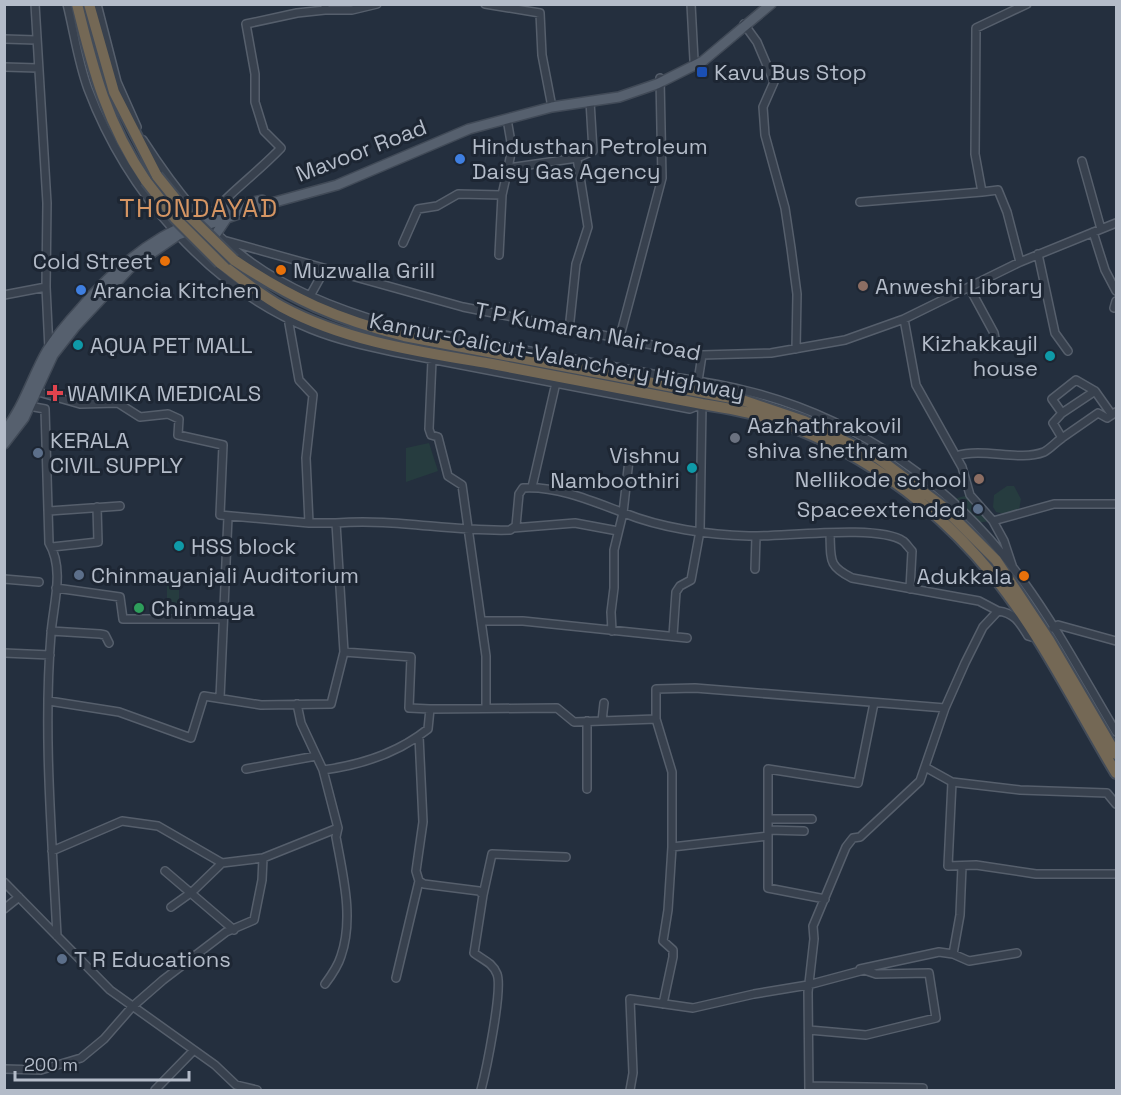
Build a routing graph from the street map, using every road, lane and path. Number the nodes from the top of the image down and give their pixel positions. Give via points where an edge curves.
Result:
1 (35, 4) edge
2 (68, 4) edge
3 (77, 4) edge
4 (89, 4) edge
5 (97, 4) edge
6 (377, 4) edge
7 (485, 4) edge
8 (540, 4) edge
9 (691, 4) edge
10 (763, 4) edge
11 (771, 4) edge
12 (1026, 4) edge
13 (325, 7) edge
14 (540, 13) junction
15 (744, 24) junction
16 (4, 39) edge
17 (36, 40) junction
18 (694, 60) junction
19 (4, 67) edge
20 (38, 68) junction
21 (661, 80) junction
22 (590, 101) junction
23 (551, 104) junction
24 (507, 119) junction
25 (577, 158) junction
26 (1082, 161) dead end
27 (508, 168) junction
28 (152, 178) junction
29 (982, 192) junction
30 (502, 195) junction
31 (860, 202) dead end
32 (211, 214) junction
33 (200, 217) junction
34 (226, 219) junction
35 (1116, 223) edge
36 (207, 225) junction
37 (1101, 229) junction
38 (176, 232) junction
39 (1093, 232) junction
40 (219, 237) junction
41 (403, 243) dead end
42 (1038, 254) junction
43 (499, 255) dead end
44 (1020, 262) junction
45 (325, 269) junction
46 (46, 287) junction
47 (969, 287) junction
48 (1116, 291) edge
49 (4, 295) edge
50 (310, 296) junction
51 (288, 318) junction
52 (904, 319) junction
53 (569, 330) junction
54 (619, 340) junction
55 (997, 348) dead end
56 (796, 350) junction
57 (52, 351) junction
58 (1068, 351) dead end
59 (702, 355) junction
60 (432, 360) junction
61 (658, 375) junction
62 (698, 381) junction
63 (668, 386) junction
64 (555, 387) dead end
65 (35, 391) junction
66 (1095, 391) junction
67 (702, 404) junction
68 (29, 406) junction
69 (1062, 413) junction
70 (1114, 414) edge
71 (4, 432) edge
72 (1062, 438) junction
73 (4, 444) edge
74 (956, 456) junction
75 (628, 460) dead end
76 (532, 488) junction
77 (1116, 504) edge
78 (120, 506) dead end
79 (98, 507) junction
80 (49, 511) junction
81 (622, 513) junction
82 (228, 517) junction
83 (993, 521) junction
84 (309, 523) junction
85 (336, 524) junction
86 (513, 528) junction
87 (467, 530) junction
88 (618, 531) junction
89 (700, 531) junction
90 (830, 534) junction
91 (756, 536) junction
92 (52, 547) junction
93 (755, 569) dead end
94 (1014, 569) junction
95 (4, 579) edge
96 (39, 582) dead end
97 (56, 588) junction
98 (910, 589) junction
99 (998, 611) junction
100 (223, 619) junction
101 (481, 621) junction
102 (1053, 628) junction
103 (51, 631) junction
104 (612, 631) junction
105 (673, 636) junction
106 (687, 638) dead end
107 (1035, 638) junction
108 (1116, 641) edge
109 (109, 643) dead end
110 (344, 652) junction
111 (4, 653) edge
112 (50, 655) junction
113 (220, 698) junction
114 (49, 700) junction
115 (604, 703) dead end
116 (874, 703) junction
117 (297, 704) junction
118 (486, 708) junction
119 (945, 708) junction
120 (430, 709) junction
121 (656, 719) junction
122 (587, 721) junction
123 (602, 721) junction
124 (1116, 732) edge
125 (419, 736) junction
126 (1116, 754) edge
127 (316, 756) junction
128 (925, 767) junction
129 (246, 769) dead end
130 (323, 770) junction
131 (1116, 773) edge
132 (952, 782) junction
133 (587, 789) dead end
134 (1116, 804) edge
135 (768, 819) junction
136 (812, 819) dead end
137 (338, 828) junction
138 (804, 831) dead end
139 (768, 833) junction
140 (672, 847) junction
141 (52, 851) junction
142 (566, 857) dead end
143 (263, 858) junction
144 (222, 863) junction
145 (962, 866) junction
146 (165, 871) dead end
147 (1116, 874) edge
148 (419, 881) junction
149 (4, 882) edge
150 (192, 892) junction
151 (483, 895) junction
152 (19, 897) junction
153 (825, 899) junction
154 (171, 907) dead end
155 (4, 909) edge
156 (234, 930) junction
157 (57, 936) junction
158 (1017, 953) dead end
159 (953, 954) junction
160 (396, 978) dead end
161 (325, 984) dead end
162 (809, 984) junction
163 (663, 1004) junction
164 (132, 1007) junction
165 (809, 1030) junction
166 (193, 1051) junction
167 (4, 1069) edge
168 (234, 1088) edge
169 (809, 1088) edge
170 (923, 1088) dead end
171 (155, 1090) edge
172 (257, 1090) edge
173 (481, 1090) edge
174 (630, 1090) edge

1 - 17 street
2 - 38 street via 87,86 106,131
3 - 28 highway, Kannur-Calicut-Valanchery Highway via 90,63 108,113 127,152
4 - 28 highway, Kannur-Calicut-Valanchery Highway via 114,92
5 - 33 street via 117,82 142,138 171,183
6 - 13 street via 352,10
7 - 14 street
8 - 14 street
9 - 18 street
10 - 18 main road, Mavoor Road
11 - 15 main road, Mavoor Road
12 - 29 street via 975,28 975,154
13 - 32 street via 246,24 255,74 255,102 264,131 281,148
14 - 23 street via 542,55
15 - 21 main road, Mavoor Road via 703,61
15 - 56 street via 758,42 774,82 763,107 765,135 785,208 797,294
16 - 17 street
17 - 20 street
18 - 21 main road, Mavoor Road
19 - 20 street
20 - 46 street via 47,203
21 - 22 main road, Mavoor Road via 619,97
21 - 23 main road, Mavoor Road
21 - 54 street via 662,178
22 - 23 main road, Mavoor Road
22 - 25 street via 593,151
23 - 24 main road, Mavoor Road
23 - 32 main road, Mavoor Road via 469,125 318,186
24 - 27 street via 512,148
24 - 34 main road, Mavoor Road via 424,146 337,184
25 - 27 street
25 - 53 street via 588,227 576,264
26 - 37 street
27 - 30 street
28 - 63 highway, Kannur-Calicut-Valanchery Highway, bridge via 234,260 294,298 364,326
28 - 67 highway, Kannur-Calicut-Valanchery Highway, bridge via 175,218 220,262 281,306 350,335
29 - 31 street
29 - 44 street via 998,190
30 - 41 street via 458,194 437,206 418,209
30 - 43 street
32 - 33 main road, Mavoor Road
33 - 36 street
33 - 38 main road, Mavoor Road
34 - 36 main road, Mavoor Road
34 - 40 main road
35 - 37 street, T P Kumaran Nair road
36 - 38 main road, Mavoor Road
36 - 40 street
37 - 39 street, T P Kumaran Nair road
38 - 51 street via 235,284
38 - 57 main road, Mavoor Road via 116,280
39 - 42 street, T P Kumaran Nair road
39 - 48 street
40 - 45 street, T P Kumaran Nair road
40 - 50 street via 267,274
42 - 44 street, T P Kumaran Nair road
42 - 58 street via 1055,333
44 - 47 street, T P Kumaran Nair road
45 - 50 street
45 - 53 street, T P Kumaran Nair road via 463,307
46 - 49 street
46 - 57 street
47 - 52 street, T P Kumaran Nair road
47 - 55 street via 994,333
50 - 61 street via 391,325
51 - 60 street via 353,344
51 - 84 street via 299,380 313,395 306,458
52 - 56 street, T P Kumaran Nair road via 845,340
52 - 74 street via 916,385
53 - 54 street, T P Kumaran Nair road
54 - 59 street, T P Kumaran Nair road
56 - 59 street, T P Kumaran Nair road
57 - 65 main road, Mavoor Road
57 - 71 main road, Mavoor Road
59 - 62 street
60 - 67 street via 690,410
60 - 87 street via 429,429 431,435 438,437 448,476 462,485
61 - 62 street
61 - 63 street
62 - 94 street via 782,402 876,443 930,481
63 - 126 highway, Kannur-Calicut-Valanchery Highway via 742,400 804,421 878,458 942,506 996,560
64 - 76 street
65 - 68 main road, Mavoor Road
65 - 82 street via 80,404 118,403 140,417 175,416 179,419 178,435 223,446 220,515
66 - 69 street
66 - 69 street via 1076,380 1052,399
66 - 70 street
67 - 89 street
67 - 107 highway, Kannur-Calicut-Valanchery Highway via 750,413 789,426 827,441 887,475 958,535 993,575
68 - 73 main road, Mavoor Road
68 - 80 street via 45,409
69 - 72 street via 1053,423
70 - 72 street via 1107,418 1098,413
72 - 74 street via 1034,455 970,452
74 - 83 street via 970,495
75 - 81 street
76 - 81 street via 604,504
76 - 86 street via 523,488 519,494 518,517
77 - 83 street via 1054,504
78 - 79 street
79 - 80 street
79 - 92 street via 98,542
80 - 92 street
81 - 88 street
81 - 89 street
82 - 84 street
82 - 100 street
83 - 94 street
84 - 85 street
85 - 87 street via 362,521
85 - 110 street
86 - 87 street
86 - 88 street via 575,523
87 - 101 street
88 - 104 street via 610,612
89 - 91 street
89 - 105 street via 691,580 676,592
90 - 91 street
90 - 98 street via 831,561 837,570 852,578
90 - 98 street via 867,533 904,542 912,552
91 - 93 street
92 - 97 street
94 - 102 street
95 - 96 street
97 - 100 street via 120,597 123,619
97 - 103 street
98 - 99 street via 979,601
99 - 107 street via 1016,618 1028,636
99 - 119 street via 978,635
100 - 113 street
101 - 104 street via 523,621
101 - 118 street
102 - 108 street via 1059,625
102 - 124 street
103 - 109 street via 105,634
103 - 112 street
104 - 105 street
105 - 106 street
107 - 131 highway, Kannur-Calicut-Valanchery Highway
110 - 117 street via 331,704
110 - 120 street via 411,657 409,708
111 - 112 street
112 - 114 street
113 - 114 street via 204,696 191,738 119,712
113 - 117 street via 261,705
114 - 141 street
115 - 123 street
116 - 119 street
116 - 121 street via 695,688 656,689
116 - 135 street via 858,783 768,769
117 - 127 street
118 - 120 street
118 - 122 street via 557,708 574,722
119 - 128 street
120 - 125 street via 428,729
121 - 123 street
121 - 140 street via 672,772
122 - 123 street
122 - 133 street
125 - 130 street via 377,758
125 - 148 street via 423,822 416,871
127 - 129 street
127 - 130 street
128 - 132 street
128 - 153 street via 920,781 846,847
130 - 137 street
132 - 134 street via 1020,790 1107,793
132 - 145 street via 948,866
135 - 136 street
135 - 139 street
137 - 143 street
137 - 161 street via 336,837 348,913 346,938 341,959
138 - 139 street
139 - 140 street
139 - 153 street via 768,888
140 - 163 street via 663,941 673,950 673,957
141 - 144 street via 122,821 158,826
141 - 157 street
142 - 151 street via 492,854
143 - 144 street
143 - 156 street via 254,920
144 - 150 street
145 - 147 street via 1036,873
145 - 159 street
146 - 150 street
148 - 151 street via 479,891
148 - 160 street
149 - 152 street
150 - 154 street
150 - 156 street
151 - 173 street via 474,952 487,959 498,976 491,1047
152 - 155 street
152 - 157 street
153 - 162 street via 813,926
156 - 164 street via 226,932
157 - 164 street
158 - 159 street via 969,961
159 - 162 street via 939,952
162 - 163 street via 693,1008
162 - 165 street
162 - 165 street via 864,970 876,974 929,973 936,1018 866,1035
163 - 174 street via 630,999
164 - 166 street
164 - 167 street via 81,1058 41,1070
165 - 169 street
166 - 168 street via 215,1065
166 - 171 street
168 - 172 street
169 - 170 street

